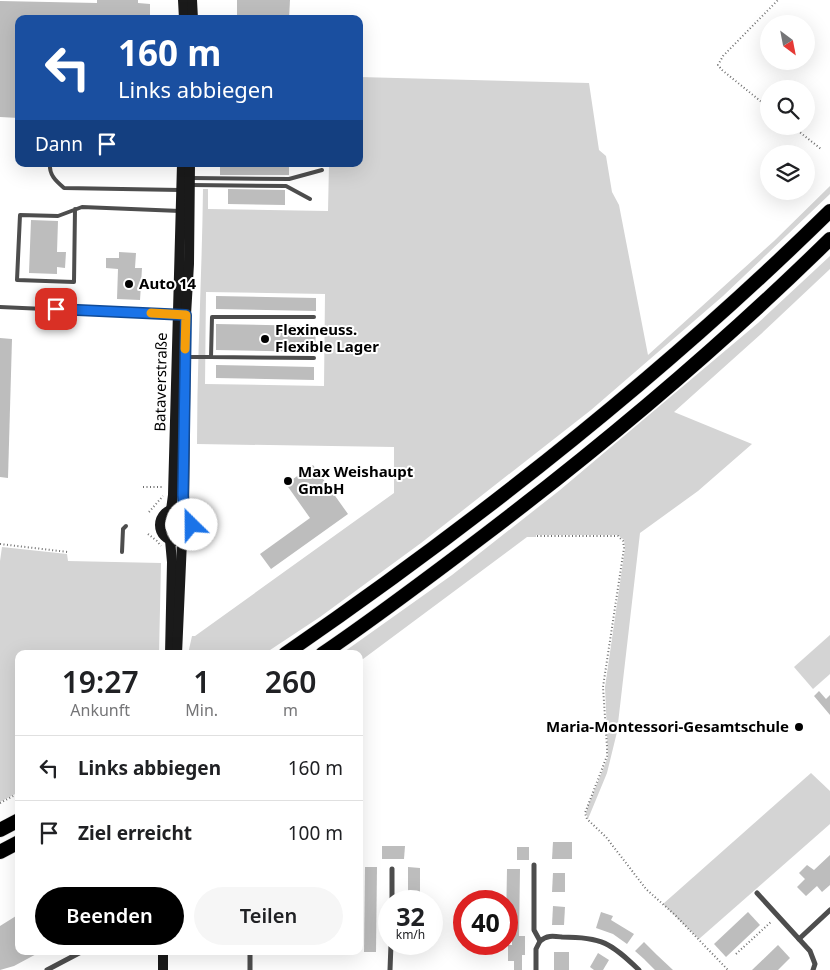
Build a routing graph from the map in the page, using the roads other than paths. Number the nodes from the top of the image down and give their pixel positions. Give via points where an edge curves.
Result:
1 (183, 0) edge
2 (192, 0) edge
3 (184, 15) edge
4 (193, 15) edge
5 (50, 167) edge
6 (183, 167) edge
7 (189, 167) edge
8 (322, 170) dead end
9 (186, 184) junction
10 (310, 200) dead end
11 (76, 209) junction
12 (185, 211) junction
13 (830, 211) edge
14 (830, 239) edge
15 (0, 307) edge
16 (181, 315) junction
17 (314, 317) dead end
18 (185, 357) junction
19 (211, 357) junction
20 (314, 358) dead end
21 (171, 510) junction
22 (184, 511) junction
23 (126, 526) dead end
24 (170, 540) junction
25 (182, 540) junction
26 (122, 552) dead end
27 (170, 650) edge
28 (177, 650) edge
29 (292, 650) edge
30 (328, 650) edge
31 (15, 822) edge
32 (0, 830) edge
33 (15, 844) edge
34 (0, 852) edge
35 (534, 865) dead end
36 (392, 869) dead end
37 (392, 890) edge
38 (757, 893) dead end
39 (830, 910) edge
40 (800, 939) junction
41 (540, 941) junction
42 (75, 955) edge
43 (163, 955) edge
44 (250, 955) edge
45 (391, 955) edge
46 (47, 970) edge
47 (163, 970) edge
48 (250, 970) edge
49 (390, 970) edge
50 (536, 970) edge
51 (639, 970) edge
52 (813, 970) edge

1 - 3 street
2 - 4 street
5 - 9 lane via 54,180 64,188
6 - 9 street, Bataverstraße
7 - 9 street, Bataverstraße
8 - 9 lane via 289,180
9 - 10 lane via 286,186
9 - 12 street, Bataverstraße
11 - 11 lane via 58,216 20,215 18,280 74,282
11 - 12 lane
12 - 16 street, Bataverstraße
13 - 29 highway via 670,360 541,466 433,549
14 - 30 highway via 689,370 555,482
15 - 16 lane
16 - 18 street, Bataverstraße
16 - 21 street, Bataverstraße
17 - 19 lane via 212,316
18 - 19 lane
18 - 22 street, Bataverstraße
19 - 20 lane
21 - 22 street
21 - 24 street, Bataverstraße via 160,524 164,536
22 - 25 street, Bataverstraße via 192,525 188,537
23 - 26 lane via 123,529
24 - 25 street
24 - 27 street, Bataverstraße
25 - 28 street, Bataverstraße
31 - 32 highway
33 - 34 highway
35 - 41 street via 534,930
36 - 37 street
38 - 40 street
39 - 40 street
40 - 52 street via 814,958
41 - 50 street via 536,948
41 - 51 street via 547,936 594,938 615,948
42 - 46 street
43 - 47 street
44 - 48 street
45 - 49 street

